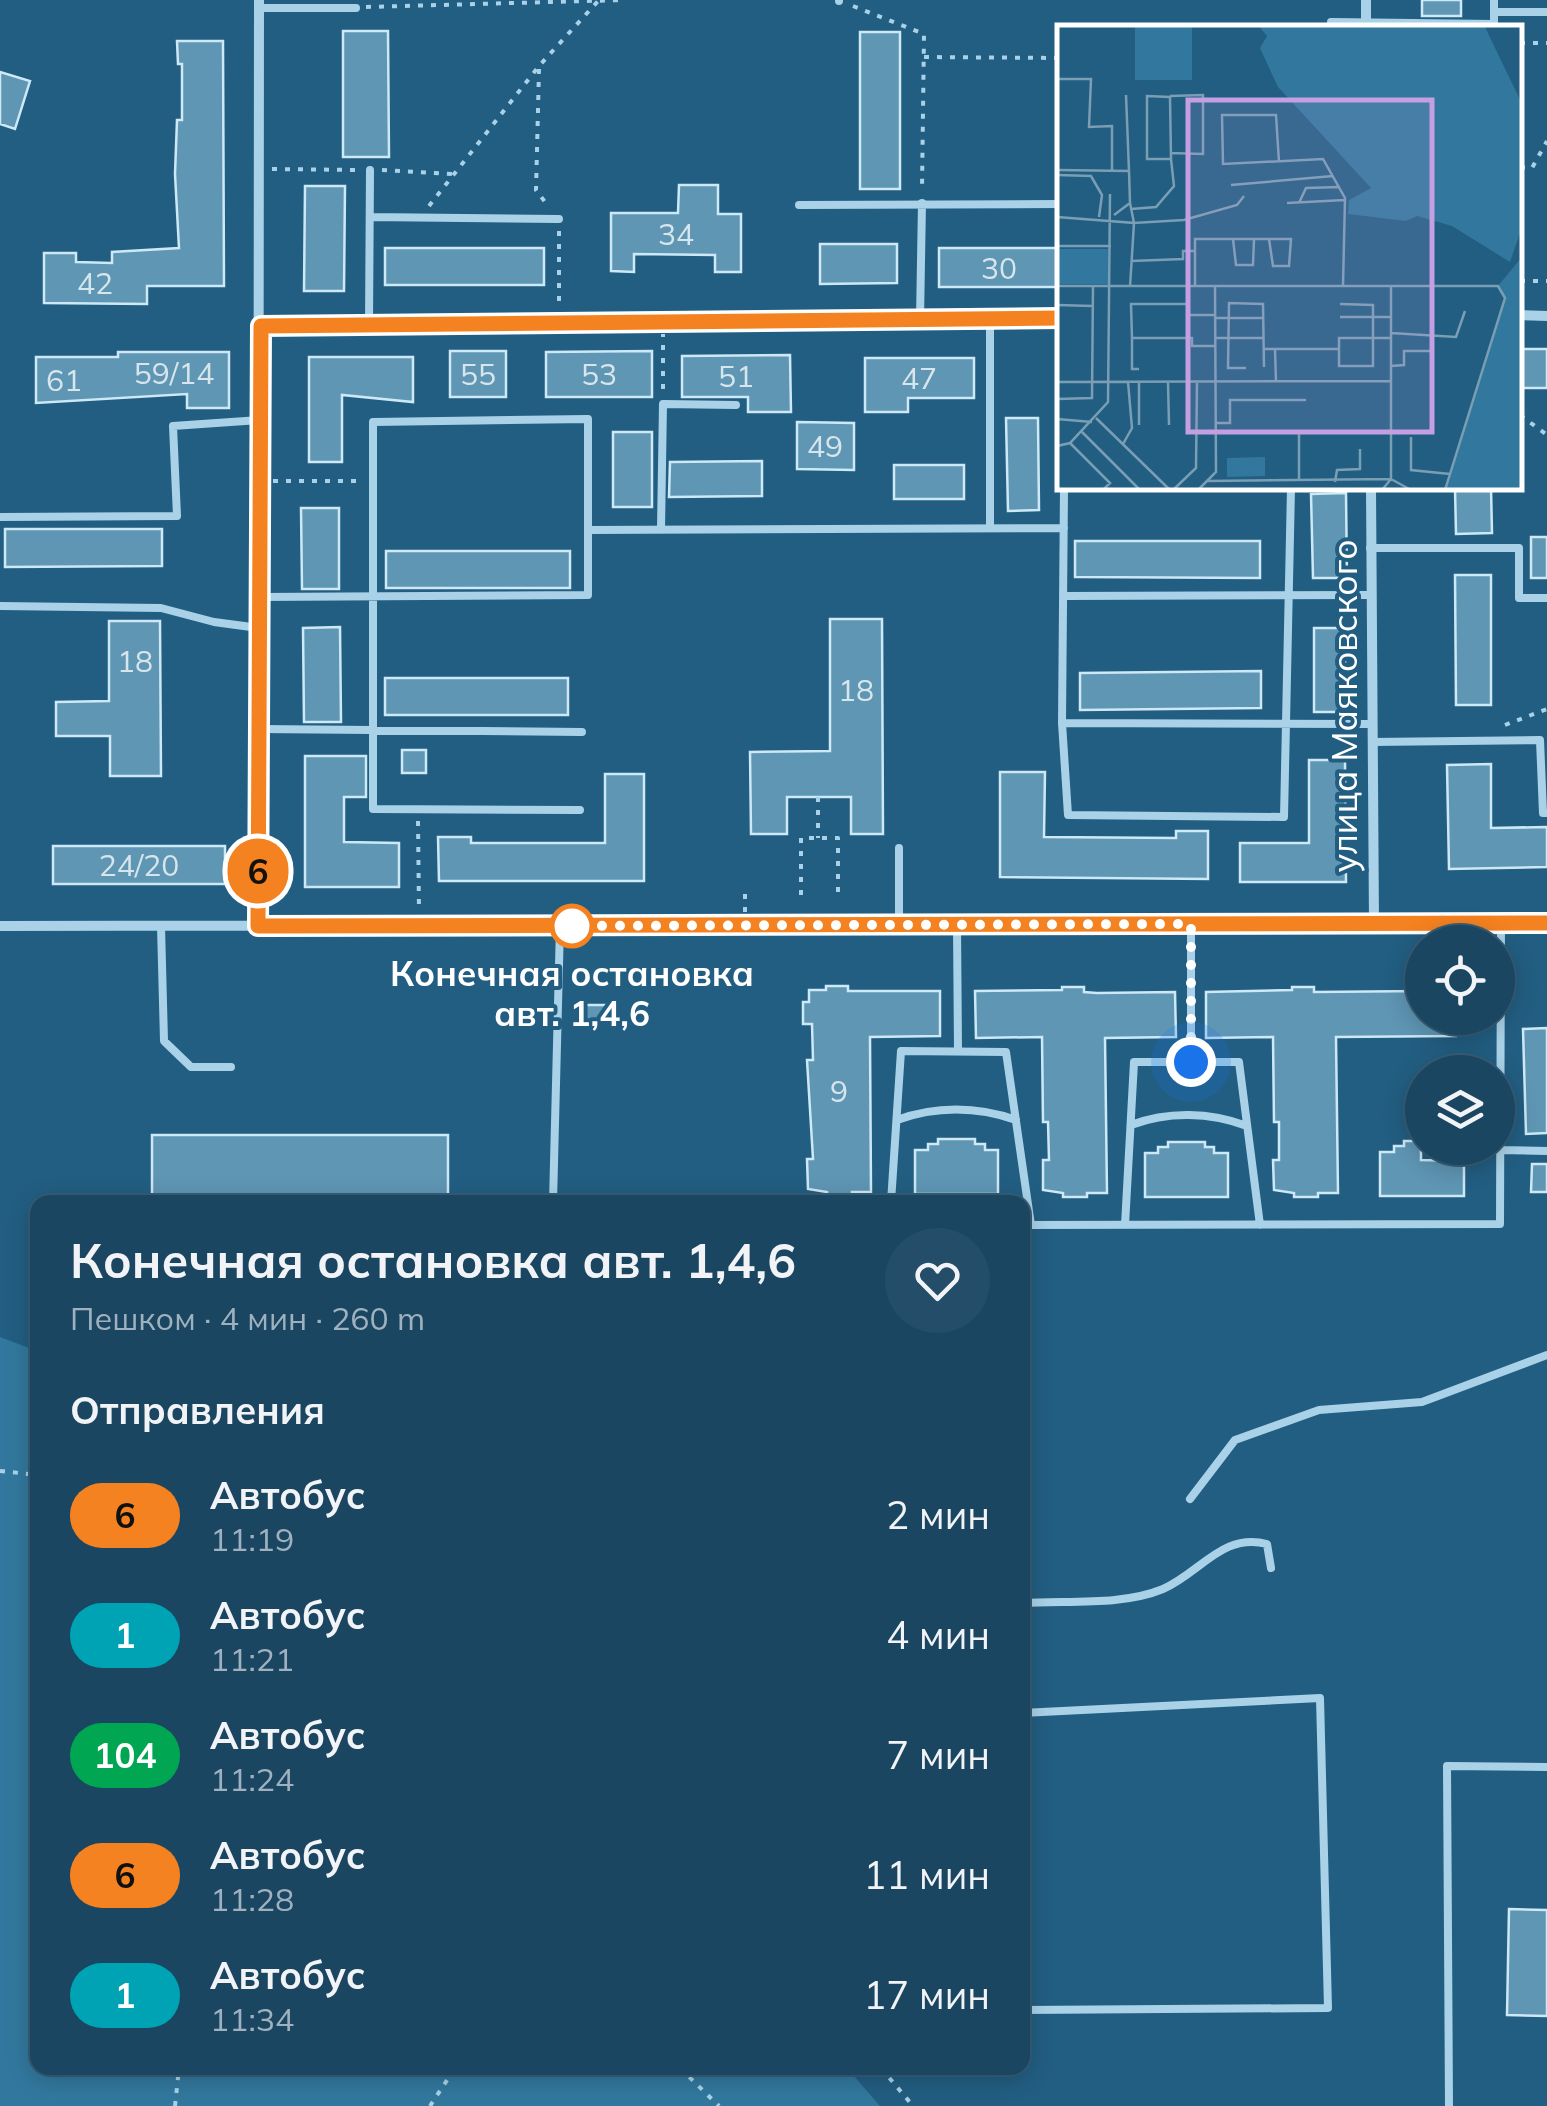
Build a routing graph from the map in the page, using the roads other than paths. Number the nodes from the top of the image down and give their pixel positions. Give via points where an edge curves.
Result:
1 (1366, 0) edge
2 (1494, 0) edge
3 (260, 4) edge
4 (356, 8) road end
5 (1494, 12) junction
6 (1547, 12) edge
7 (1330, 22) dead end
8 (1366, 25) edge
9 (1494, 25) edge
10 (370, 170) dead end
11 (922, 204) junction
12 (1057, 204) edge
13 (799, 205) dead end
14 (370, 217) junction
15 (559, 219) road end
16 (1057, 318) edge
17 (920, 319) junction
18 (990, 319) junction
19 (370, 324) junction
20 (261, 326) junction
21 (736, 405) dead end
22 (260, 420) junction
23 (1064, 490) edge
24 (1291, 490) edge
25 (1370, 490) edge
26 (0, 517) edge
27 (990, 528) junction
28 (1064, 528) junction
29 (661, 529) junction
30 (588, 530) junction
31 (1370, 548) junction
32 (1289, 595) junction
33 (1371, 595) junction
34 (1065, 596) junction
35 (260, 597) junction
36 (372, 597) junction
37 (1547, 598) edge
38 (0, 606) edge
39 (260, 628) junction
40 (1062, 723) junction
41 (1286, 723) junction
42 (1372, 724) junction
43 (259, 728) junction
44 (373, 730) junction
45 (582, 732) dead end
46 (1372, 742) junction
47 (580, 810) dead end
48 (1547, 812) edge
49 (899, 848) dead end
50 (1501, 923) junction
51 (1547, 923) edge
52 (1191, 924) junction
53 (1374, 924) junction
54 (899, 925) junction
55 (957, 925) junction
56 (0, 926) edge
57 (161, 926) junction
58 (258, 926) junction
59 (560, 926) junction
60 (958, 1051) junction
61 (1500, 1055) edge
62 (1191, 1062) junction
63 (231, 1067) dead end
64 (896, 1120) junction
65 (1016, 1120) junction
66 (1131, 1126) junction
67 (1247, 1126) junction
68 (1515, 1150) edge
69 (1547, 1151) edge
70 (1500, 1165) edge
71 (553, 1195) edge
72 (891, 1195) edge
73 (1024, 1195) edge
74 (1030, 1224) edge
75 (1126, 1224) junction
76 (1260, 1224) junction
77 (1547, 1355) edge
78 (1190, 1499) dead end
79 (1272, 1568) dead end
80 (1030, 1603) edge
81 (1030, 1713) edge
82 (1547, 1766) edge
83 (1030, 2010) edge
84 (1449, 2106) edge

1 - 8 street
2 - 5 lane
3 - 4 lane
3 - 20 street
5 - 6 lane
5 - 9 lane
7 - 8 lane
10 - 14 lane
11 - 12 lane
11 - 13 lane
11 - 17 lane
14 - 15 lane
14 - 19 lane
16 - 18 street
17 - 18 street
17 - 19 street
18 - 27 lane
19 - 20 street
20 - 22 street
21 - 29 lane via 662,404
22 - 26 lane via 173,426 176,516
22 - 35 street
23 - 28 lane
24 - 32 lane
25 - 31 street, улица Маяковского
27 - 28 lane
27 - 29 lane
28 - 34 lane
29 - 30 lane
30 - 36 lane via 588,595
30 - 36 lane via 588,419 373,422
31 - 33 street, улица Маяковского
31 - 37 lane via 1518,548 1519,598
32 - 33 lane
32 - 34 lane
32 - 41 lane
33 - 42 street, улица Маяковского
34 - 40 lane
35 - 36 lane
35 - 39 street
36 - 44 lane
38 - 39 lane via 161,608
39 - 43 street
40 - 41 lane
40 - 41 lane via 1068,815 1284,816
41 - 42 lane
42 - 46 street, улица Маяковского
43 - 44 lane
43 - 58 street
44 - 45 lane
44 - 47 lane via 373,809
46 - 48 lane via 1540,740
46 - 53 street, улица Маяковского
49 - 54 lane
50 - 51 street
50 - 53 street
50 - 61 lane
52 - 53 street
52 - 55 street
52 - 62 lane
54 - 55 street
54 - 59 street
55 - 60 lane
56 - 57 street
57 - 58 street
57 - 63 lane via 164,1041 190,1067
58 - 59 street
59 - 71 lane
60 - 64 lane via 901,1051
60 - 65 lane via 1006,1052
62 - 66 lane via 1134,1062
62 - 67 lane via 1239,1062
64 - 65 lane via 922,1110 989,1110
64 - 72 lane
65 - 73 lane
66 - 67 lane via 1155,1116 1222,1116
66 - 75 lane
67 - 76 lane
68 - 69 lane
70 - 76 lane via 1500,1224
74 - 75 lane
75 - 76 lane
77 - 78 lane via 1422,1402 1320,1410 1234,1440
79 - 80 lane via 1267,1544 1238,1541 1165,1588 1132,1597
81 - 83 lane via 1320,1698 1328,2008
82 - 84 lane via 1447,1766

